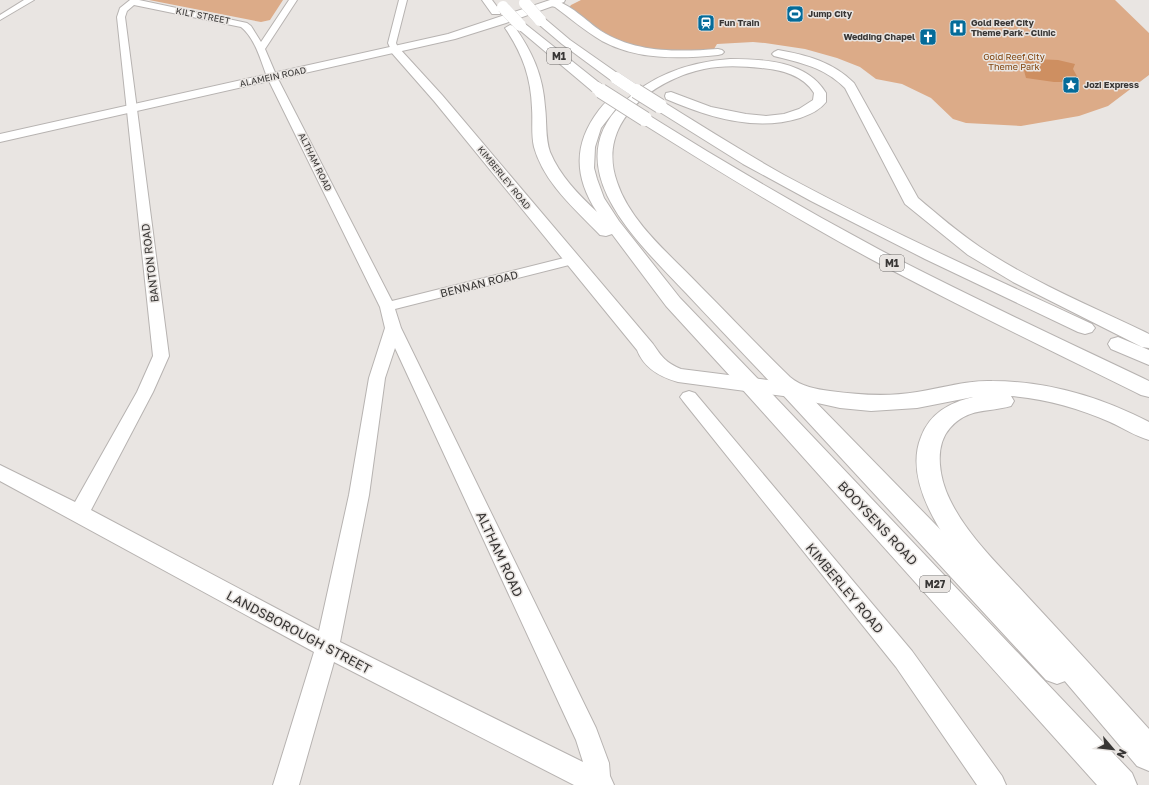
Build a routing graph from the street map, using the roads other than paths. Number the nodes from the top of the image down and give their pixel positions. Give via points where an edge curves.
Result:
1 (30, 0) edge
2 (293, 0) edge
3 (403, 0) edge
4 (487, 0) edge
5 (134, 1) edge
6 (524, 2) edge
7 (557, 3) edge
8 (498, 6) edge
9 (0, 18) edge
10 (515, 27) junction
11 (261, 49) junction
12 (395, 50) junction
13 (272, 77) junction
14 (665, 101) junction
15 (132, 108) junction
16 (0, 138) edge
17 (911, 201) junction
18 (572, 260) junction
19 (387, 307) junction
20 (678, 308) junction
21 (393, 328) junction
22 (1149, 342) edge
23 (1149, 358) edge
24 (746, 380) junction
25 (791, 390) junction
26 (1149, 390) edge
27 (689, 397) dead end
28 (1147, 431) edge
29 (0, 472) edge
30 (80, 513) junction
31 (327, 647) junction
32 (1149, 754) edge
33 (1149, 763) edge
34 (286, 785) edge
35 (599, 785) edge
36 (993, 785) edge
37 (1120, 785) edge

1 - 9 street
2 - 11 street
3 - 12 street via 392,43
4 - 8 main road
5 - 11 street, KILT STREET via 244,25
5 - 15 street, BANTON ROAD via 123,10 121,17
6 - 14 main road, M1, bridge via 566,42 589,51 621,75
7 - 12 main road, ALAMEIN ROAD via 451,37
7 - 17 main road via 610,41 633,49 668,54 742,51 772,53 828,68 850,86
8 - 10 main road
10 - 20 main road via 535,73 539,93 540,135 543,152 551,169 566,190
10 - 26 main road, M1, bridge via 597,88 752,185 875,254
11 - 13 street, ALTHAM ROAD
12 - 13 main road, ALAMEIN ROAD
12 - 18 street, KIMBERLEY ROAD
13 - 15 main road, ALAMEIN ROAD
13 - 19 street, ALTHAM ROAD
14 - 23 main road, M1 via 732,151 824,202 986,282
14 - 25 main road via 691,105 718,114 754,119 780,118 812,108 819,102 820,93 804,76 781,68 744,63 697,67 655,84 635,98 615,120 605,143 611,187 629,218 650,246
15 - 16 main road, ALAMEIN ROAD
15 - 30 street, BANTON ROAD via 161,356 145,392
17 - 20 main road via 893,184 880,166 836,87 816,73 773,60 738,57 692,62 654,75 624,93 608,108 591,132 586,158 589,179 598,201
17 - 22 main road via 942,228 1020,278
18 - 19 street, BENNAN ROAD
18 - 24 street, KIMBERLEY ROAD via 646,348 653,362 671,373 698,378
19 - 21 street, ALTHAM ROAD
20 - 24 main road, BOOYSENS ROAD
21 - 31 street via 377,378 360,495
21 - 35 street, ALTHAM ROAD via 587,737 596,763
24 - 25 street, KIMBERLEY ROAD
24 - 37 main road, BOOYSENS ROAD / M27
25 - 28 main road via 849,402 862,402 915,401 966,390 990,388 1032,390 1089,406 1122,418
25 - 33 main road, M27
27 - 36 street, KIMBERLEY ROAD via 904,659
28 - 32 main road via 1071,408 1041,402 989,402 965,407 951,414 938,426 930,442 926,459 930,482 939,504 960,537
29 - 30 street, LANDSBOROUGH STREET
30 - 31 street, LANDSBOROUGH STREET
31 - 34 street
31 - 35 street, LANDSBOROUGH STREET

